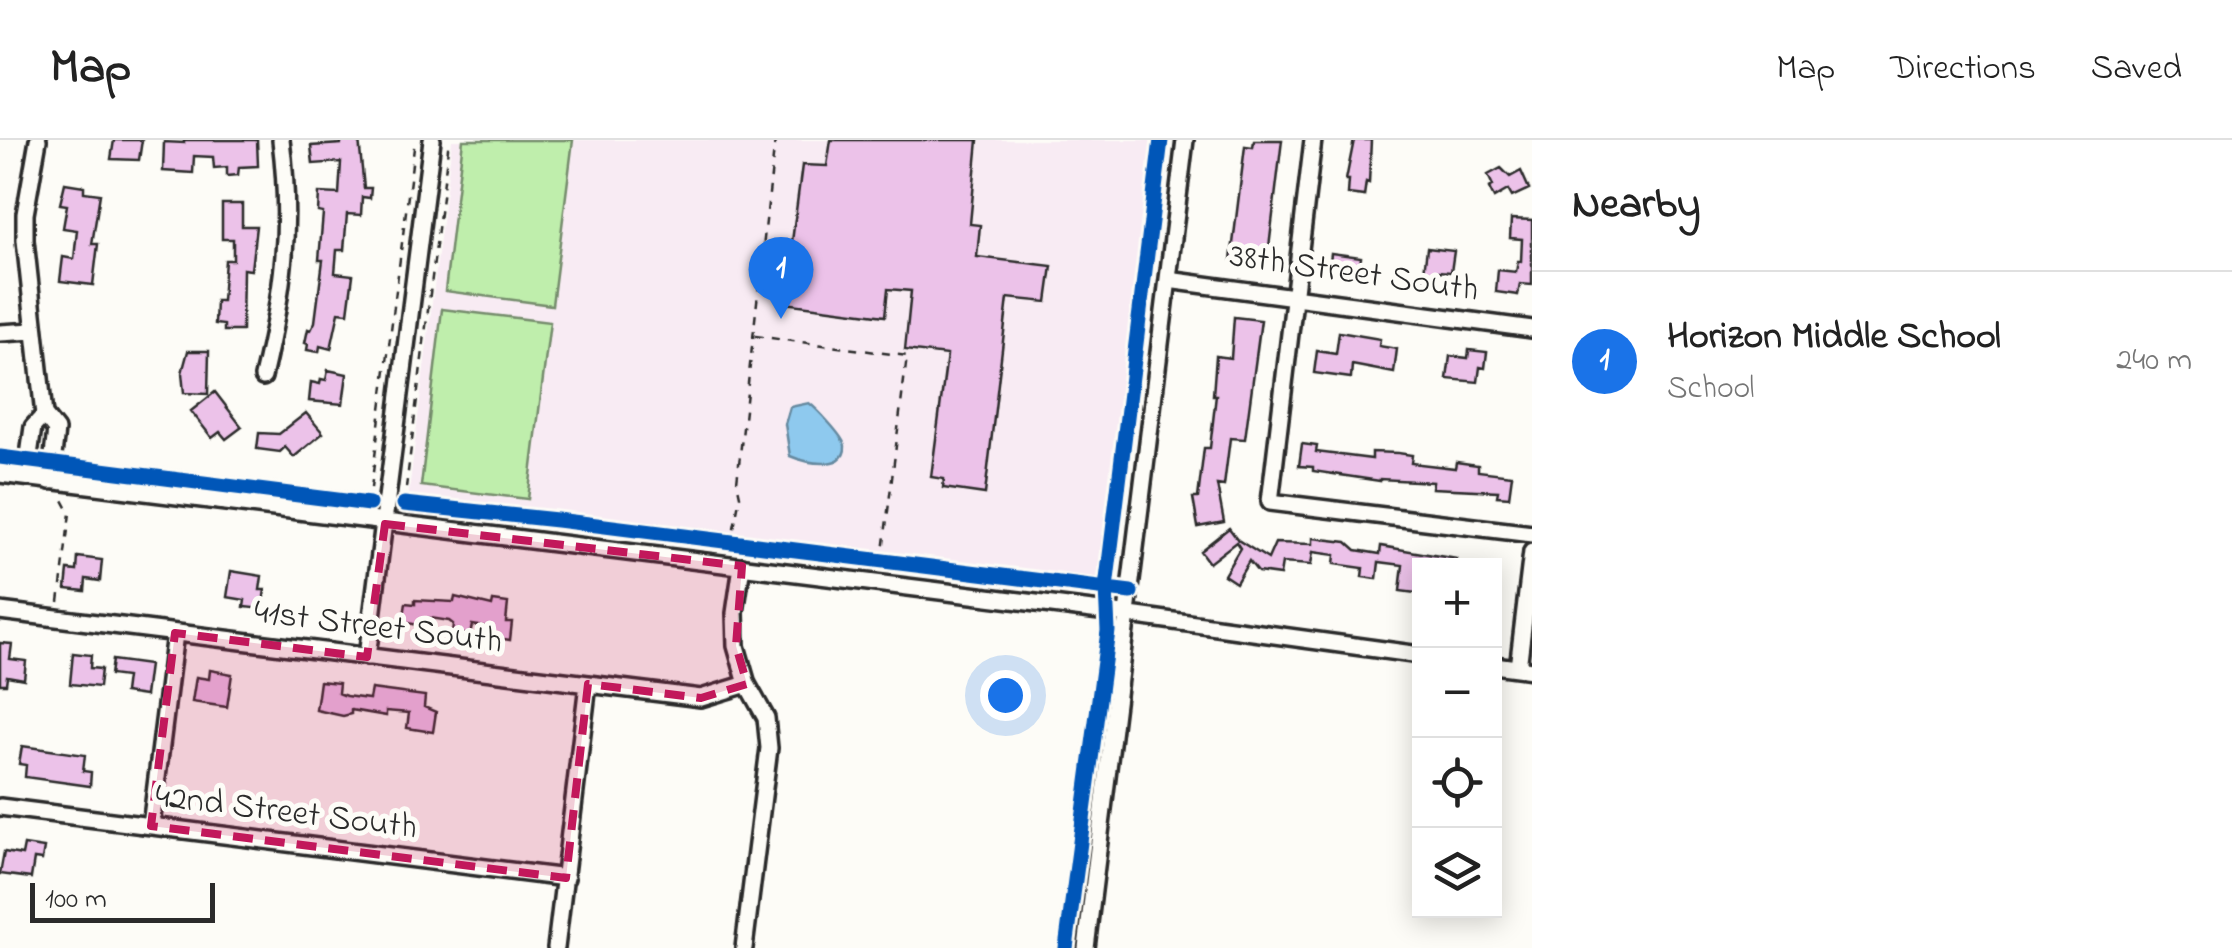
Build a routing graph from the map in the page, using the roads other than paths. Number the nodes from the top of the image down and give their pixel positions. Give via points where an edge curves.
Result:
1 (38, 140) edge
2 (282, 140) edge
3 (432, 140) edge
4 (1186, 140) edge
5 (1313, 140) edge
6 (1168, 280) junction
7 (1295, 295) junction
8 (1532, 329) edge
9 (33, 331) junction
10 (0, 334) edge
11 (264, 377) dead end
12 (44, 415) junction
13 (0, 474) edge
14 (26, 478) junction
15 (56, 482) junction
16 (385, 524) junction
17 (1532, 534) edge
18 (1532, 552) edge
19 (742, 566) junction
20 (0, 611) edge
21 (1128, 616) junction
22 (176, 633) junction
23 (1412, 654) edge
24 (367, 657) junction
25 (1525, 669) edge
26 (588, 684) junction
27 (747, 684) junction
28 (0, 807) edge
29 (151, 826) junction
30 (566, 878) junction
31 (556, 948) edge
32 (744, 948) edge
33 (1086, 948) edge

1 - 9 street via 25,214
2 - 11 street via 286,256
3 - 16 street
4 - 6 street
5 - 7 street
6 - 7 street, 38th Street South
6 - 21 street
7 - 8 street, 38th Street South
7 - 17 street via 1270,502
9 - 10 street
9 - 12 street
12 - 14 street via 33,427
12 - 15 street via 56,430
13 - 14 street
14 - 15 street
15 - 16 street
16 - 19 street
16 - 24 street
18 - 25 street
19 - 21 street
19 - 27 street via 736,646
20 - 22 street, 41st Street South
21 - 23 street
21 - 33 street
22 - 24 street, 41st Street South
22 - 29 street
24 - 26 street, 41st Street South
26 - 27 street, 41st Street South via 701,698
26 - 30 street
27 - 32 street via 766,718 769,748
28 - 29 street, 42nd Street South
29 - 30 street, 42nd Street South
30 - 31 street

